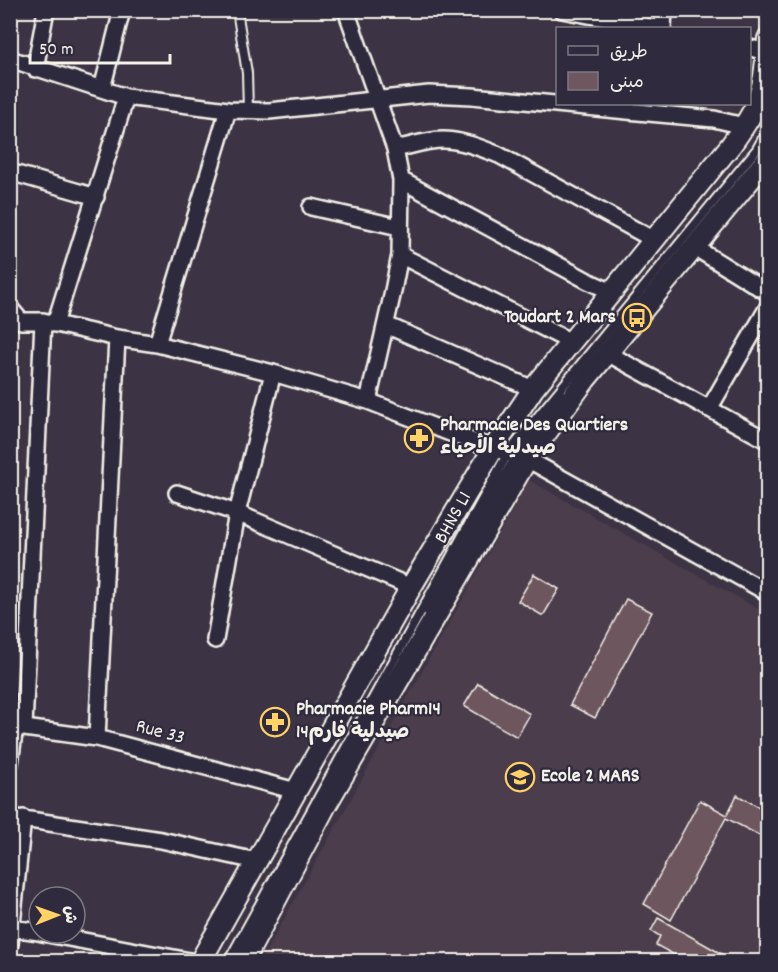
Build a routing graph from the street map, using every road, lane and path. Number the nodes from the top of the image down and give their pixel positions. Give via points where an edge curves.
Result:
1 (46, 10) edge
2 (122, 10) edge
3 (237, 10) edge
4 (346, 10) edge
5 (562, 10) edge
6 (664, 10) edge
7 (582, 13) edge
8 (652, 27) edge
9 (663, 27) edge
10 (768, 39) edge
11 (751, 48) edge
12 (767, 52) edge
13 (10, 59) edge
14 (35, 69) junction
15 (102, 89) junction
16 (126, 97) junction
17 (378, 100) junction
18 (556, 104) edge
19 (567, 105) edge
20 (228, 110) junction
21 (248, 110) junction
22 (744, 126) junction
23 (768, 129) edge
24 (768, 137) edge
25 (394, 149) junction
26 (768, 158) edge
27 (10, 172) edge
28 (401, 180) junction
29 (96, 197) junction
30 (311, 207) dead end
31 (399, 227) junction
32 (654, 240) junction
33 (694, 247) junction
34 (400, 255) junction
35 (612, 292) junction
36 (768, 293) edge
37 (768, 307) edge
38 (10, 308) edge
39 (16, 320) edge
40 (49, 323) junction
41 (386, 325) junction
42 (117, 338) junction
43 (571, 342) junction
44 (157, 344) junction
45 (607, 353) junction
46 (273, 373) junction
47 (533, 389) junction
48 (368, 400) junction
49 (709, 409) junction
50 (768, 441) edge
51 (511, 454) junction
52 (177, 493) dead end
53 (237, 513) junction
54 (411, 587) junction
55 (767, 592) edge
56 (215, 640) dead end
57 (17, 726) edge
58 (97, 738) junction
59 (10, 764) edge
60 (296, 791) junction
61 (17, 818) edge
62 (256, 861) junction
63 (13, 928) junction
64 (27, 931) edge
65 (87, 942) edge
66 (10, 944) edge
67 (195, 962) edge
68 (200, 962) edge
69 (228, 962) edge
70 (233, 962) edge
71 (243, 962) edge

1 - 14 street
2 - 15 street
3 - 21 lane via 247,73
4 - 17 street
5 - 7 street
6 - 9 street
7 - 8 street
10 - 12 street
11 - 12 street
12 - 22 street via 756,105
13 - 14 street
14 - 15 street
15 - 16 street
16 - 20 street
16 - 29 street
17 - 18 street via 429,94
17 - 21 street
17 - 25 street
19 - 22 street via 714,119
20 - 21 street
20 - 44 street
22 - 32 street
23 - 51 lane, BHNS L1 via 757,149
24 - 51 lane, BHNS L1 via 740,178
25 - 28 street
25 - 32 street via 441,140 476,146
26 - 33 street
27 - 29 street
28 - 31 street
28 - 35 street
29 - 40 street
30 - 31 street
31 - 34 street
32 - 35 street
33 - 36 street
33 - 45 street
34 - 41 street
34 - 43 street
35 - 43 street
37 - 49 street
38 - 39 street
39 - 40 street
40 - 42 street
40 - 57 street
41 - 47 street
41 - 48 street
42 - 44 street
42 - 58 street
43 - 47 street
44 - 46 street
45 - 49 street
45 - 51 street via 571,398
46 - 48 street
46 - 53 street
47 - 51 street
48 - 51 street
49 - 50 street
51 - 54 street
51 - 55 street
51 - 69 lane, BHNS L1
51 - 70 lane, BHNS L1 via 254,917
51 - 71 street
52 - 53 street
53 - 54 street
53 - 56 street
54 - 60 street
57 - 58 street, Rue 33
57 - 59 street
58 - 60 street, Rue 33
60 - 62 street
61 - 62 street via 161,840
61 - 63 street
62 - 68 street
63 - 64 street
63 - 66 street
65 - 67 street

